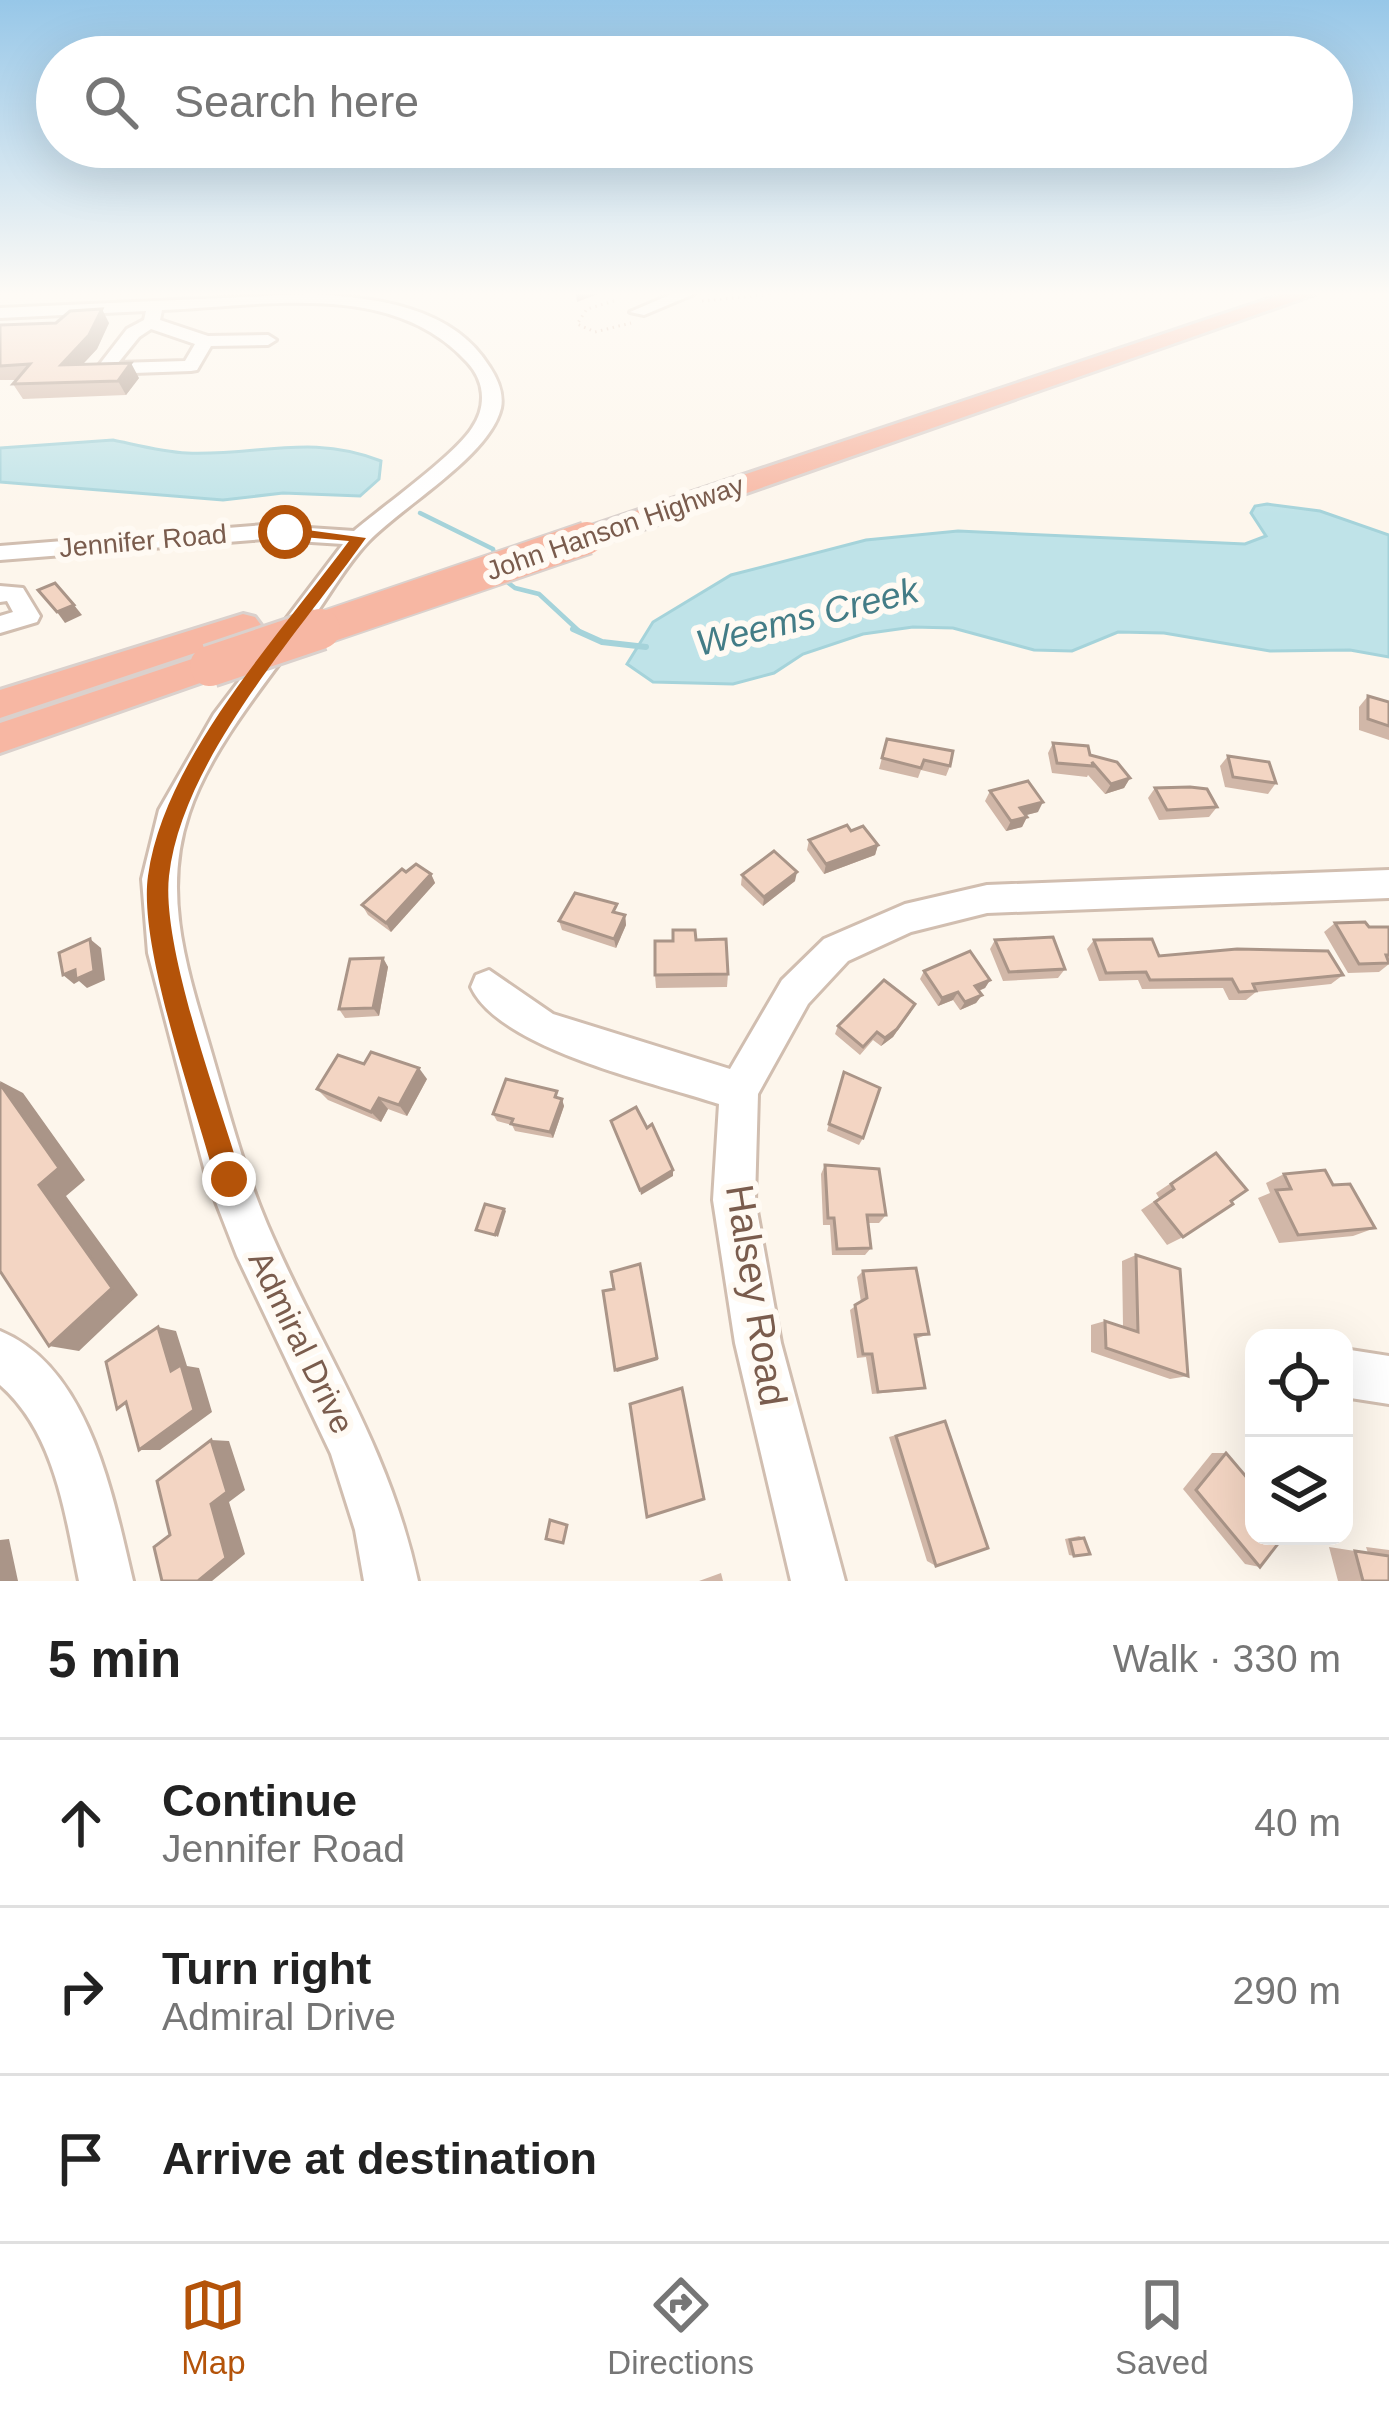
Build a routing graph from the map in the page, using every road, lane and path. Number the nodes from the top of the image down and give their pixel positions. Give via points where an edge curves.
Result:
1 (107, 368) edge
2 (153, 368) edge
3 (480, 368) edge
4 (1037, 368) edge
5 (586, 525) junction
6 (359, 538) junction
7 (0, 553) edge
8 (0, 594) edge
9 (0, 625) edge
10 (0, 704) edge
11 (0, 738) edge
12 (1389, 884) edge
13 (489, 987) dead end
14 (739, 1091) junction
15 (0, 1354) edge
16 (1353, 1374) edge
17 (1389, 1380) edge
18 (106, 1581) edge
19 (391, 1581) edge
20 (818, 1581) edge

1 - 2 street
3 - 6 street, Admiral Drive via 493,400 472,443
4 - 5 highway, John Hanson Highway
5 - 10 highway, John Hanson Highway
5 - 11 highway, John Hanson Highway, bridge
6 - 7 street, Jennifer Road via 264,532
6 - 19 street, Admiral Drive via 195,767 168,832 158,904 229,1179 353,1447
8 - 9 street via 14,593 28,616
12 - 14 street, Halsey Road via 987,899 905,919 836,950 795,992
13 - 14 street via 542,1029
14 - 20 street, Halsey Road via 734,1200 758,1343
15 - 18 street via 55,1415 86,1492
16 - 17 street

